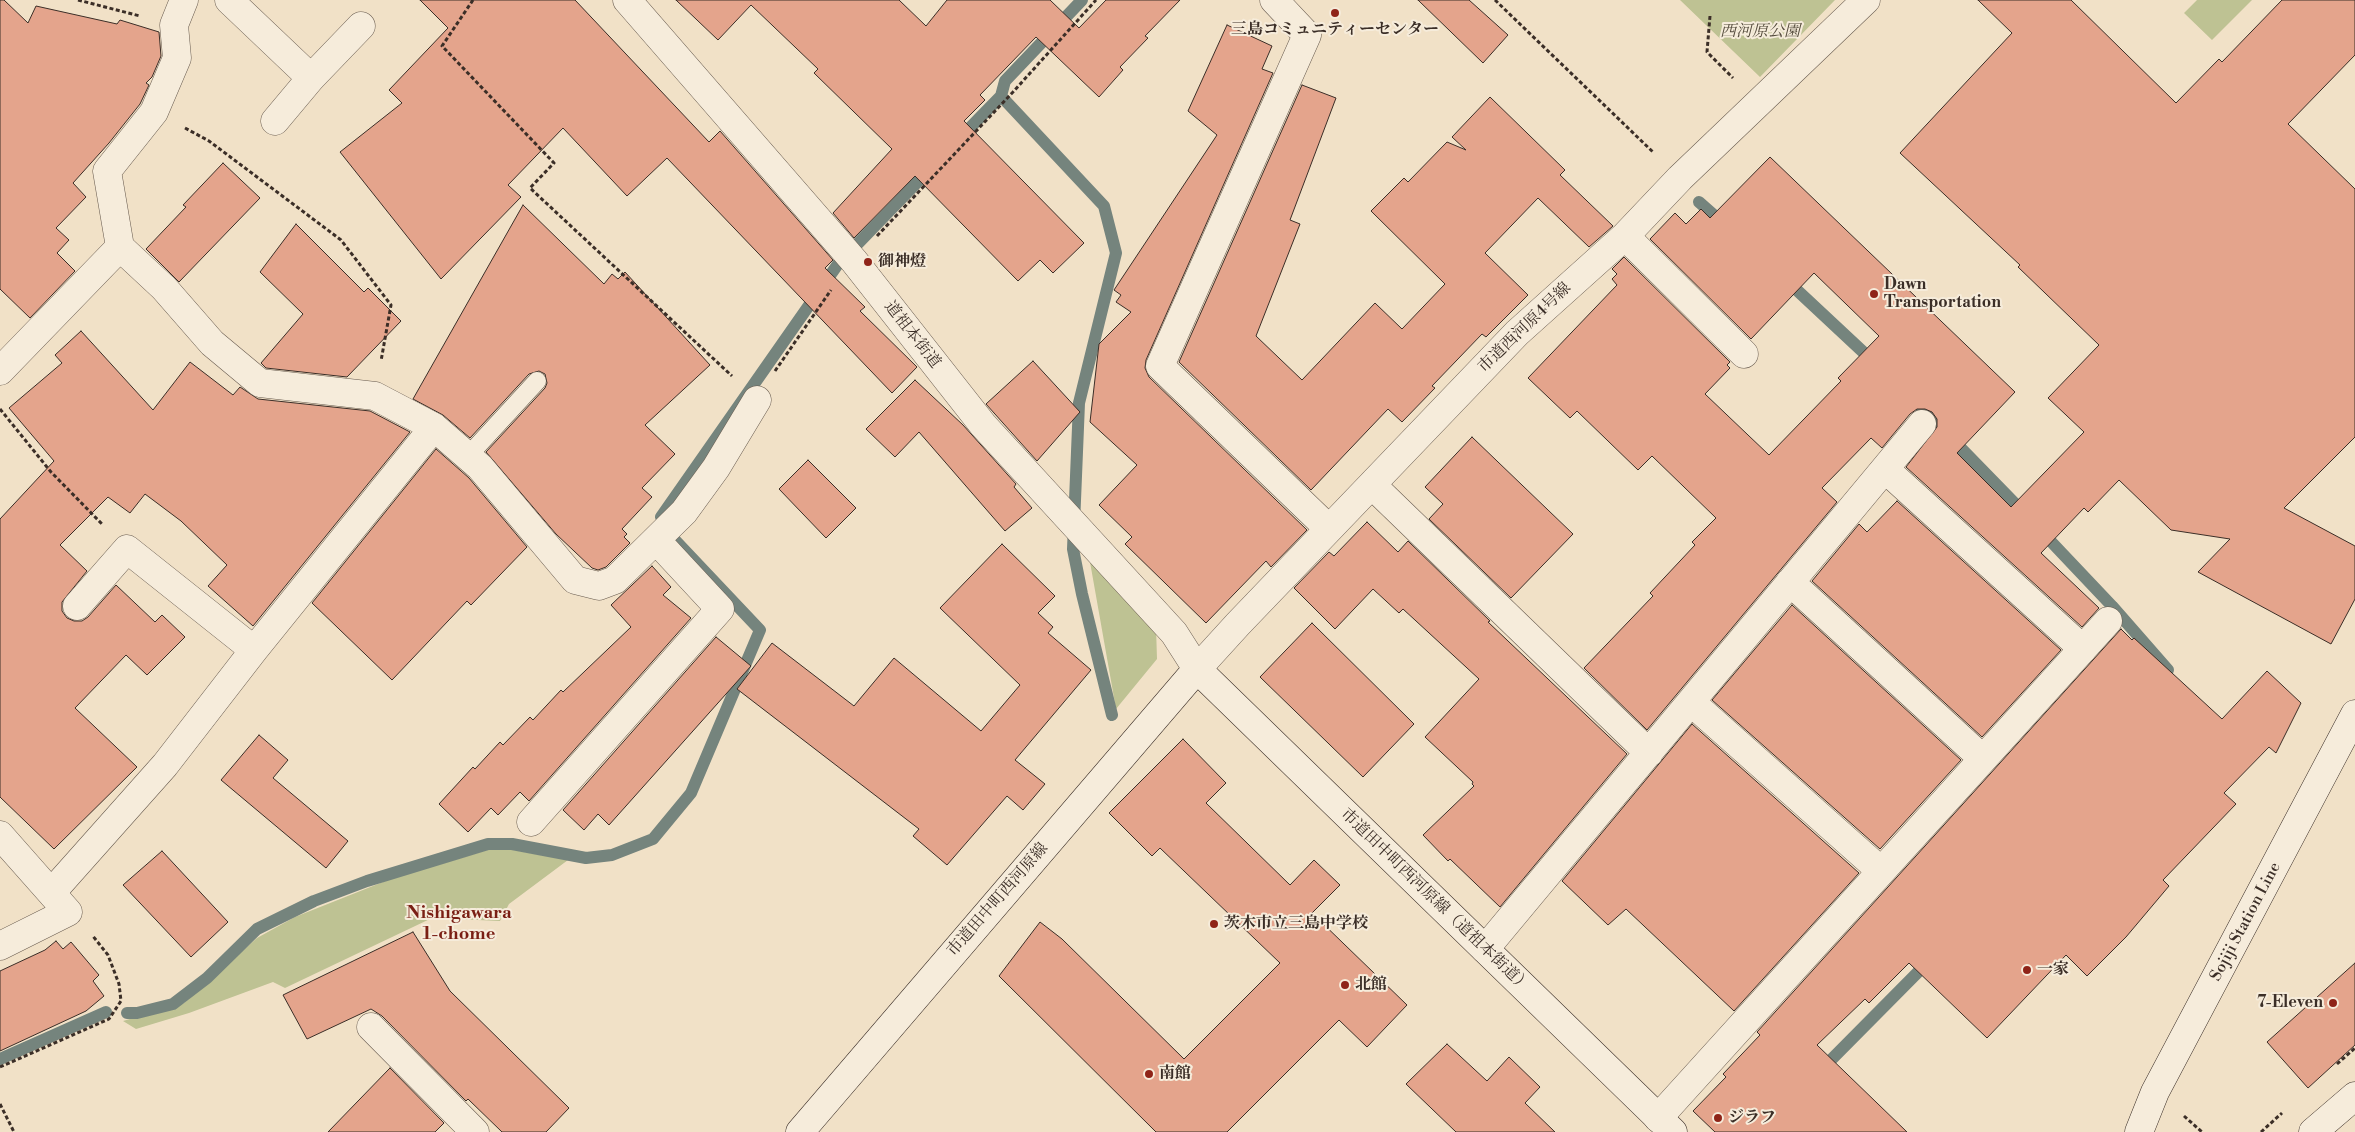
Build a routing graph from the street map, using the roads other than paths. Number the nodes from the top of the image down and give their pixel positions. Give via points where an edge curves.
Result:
1 (184, 0) edge
2 (229, 0) edge
3 (627, 0) edge
4 (1274, 0) edge
5 (1866, 0) edge
6 (361, 26) dead end
7 (311, 78) junction
8 (275, 121) dead end
9 (1624, 236) junction
10 (120, 247) junction
11 (1744, 354) dead end
12 (0, 371) edge
13 (537, 381) dead end
14 (757, 400) road end
15 (1922, 424) dead end
16 (434, 427) junction
17 (468, 456) junction
18 (1885, 469) junction
19 (1372, 485) junction
20 (1329, 529) junction
21 (656, 540) junction
22 (1790, 582) junction
23 (77, 606) dead end
24 (2108, 621) dead end
25 (2083, 648) junction
26 (254, 650) junction
27 (1197, 670) junction
28 (1691, 702) junction
29 (2355, 714) edge
30 (1649, 753) junction
31 (1983, 759) junction
32 (531, 822) dead end
33 (0, 836) edge
34 (1882, 871) junction
35 (60, 902) junction
36 (0, 946) edge
37 (1485, 949) junction
38 (371, 1027) dead end
39 (2355, 1096) edge
40 (1666, 1125) edge
41 (475, 1132) edge
42 (800, 1132) edge
43 (2139, 1132) edge
44 (2313, 1132) edge

1 - 10 street via 174,25 177,58 154,112 107,171
2 - 7 street
3 - 27 street, 道祖本街道 via 847,253 983,425 1174,633
4 - 20 street via 1307,35 1160,366
5 - 9 street, 市道西河原4号線
6 - 7 street
7 - 8 street
9 - 11 street
9 - 19 street, 市道西河原4号線 via 1517,332
10 - 12 street
10 - 16 street via 164,288 212,343 260,384 375,396
13 - 17 lane
14 - 21 street via 716,468 684,512
15 - 18 street
16 - 17 street
16 - 26 street
17 - 21 street via 575,580 599,586 615,580
18 - 22 street
18 - 25 street
19 - 20 street, 市道西河原4号線
19 - 30 street
20 - 27 street, 市道西河原4号線
21 - 32 street via 720,609
22 - 28 street
22 - 31 street
23 - 26 street via 126,549
24 - 25 street
25 - 31 street
26 - 35 street
27 - 37 street, 市道田中町西河原線（道祖本街道）
27 - 42 street, 市道田中町西河原線
28 - 30 street
28 - 34 street
29 - 43 street, Sojiji Station Line via 2156,1092
30 - 37 street
31 - 34 street
33 - 35 street
34 - 40 street
35 - 36 street
37 - 40 street, 市道田中町西河原線（道祖本街道）
38 - 41 street
39 - 44 street

